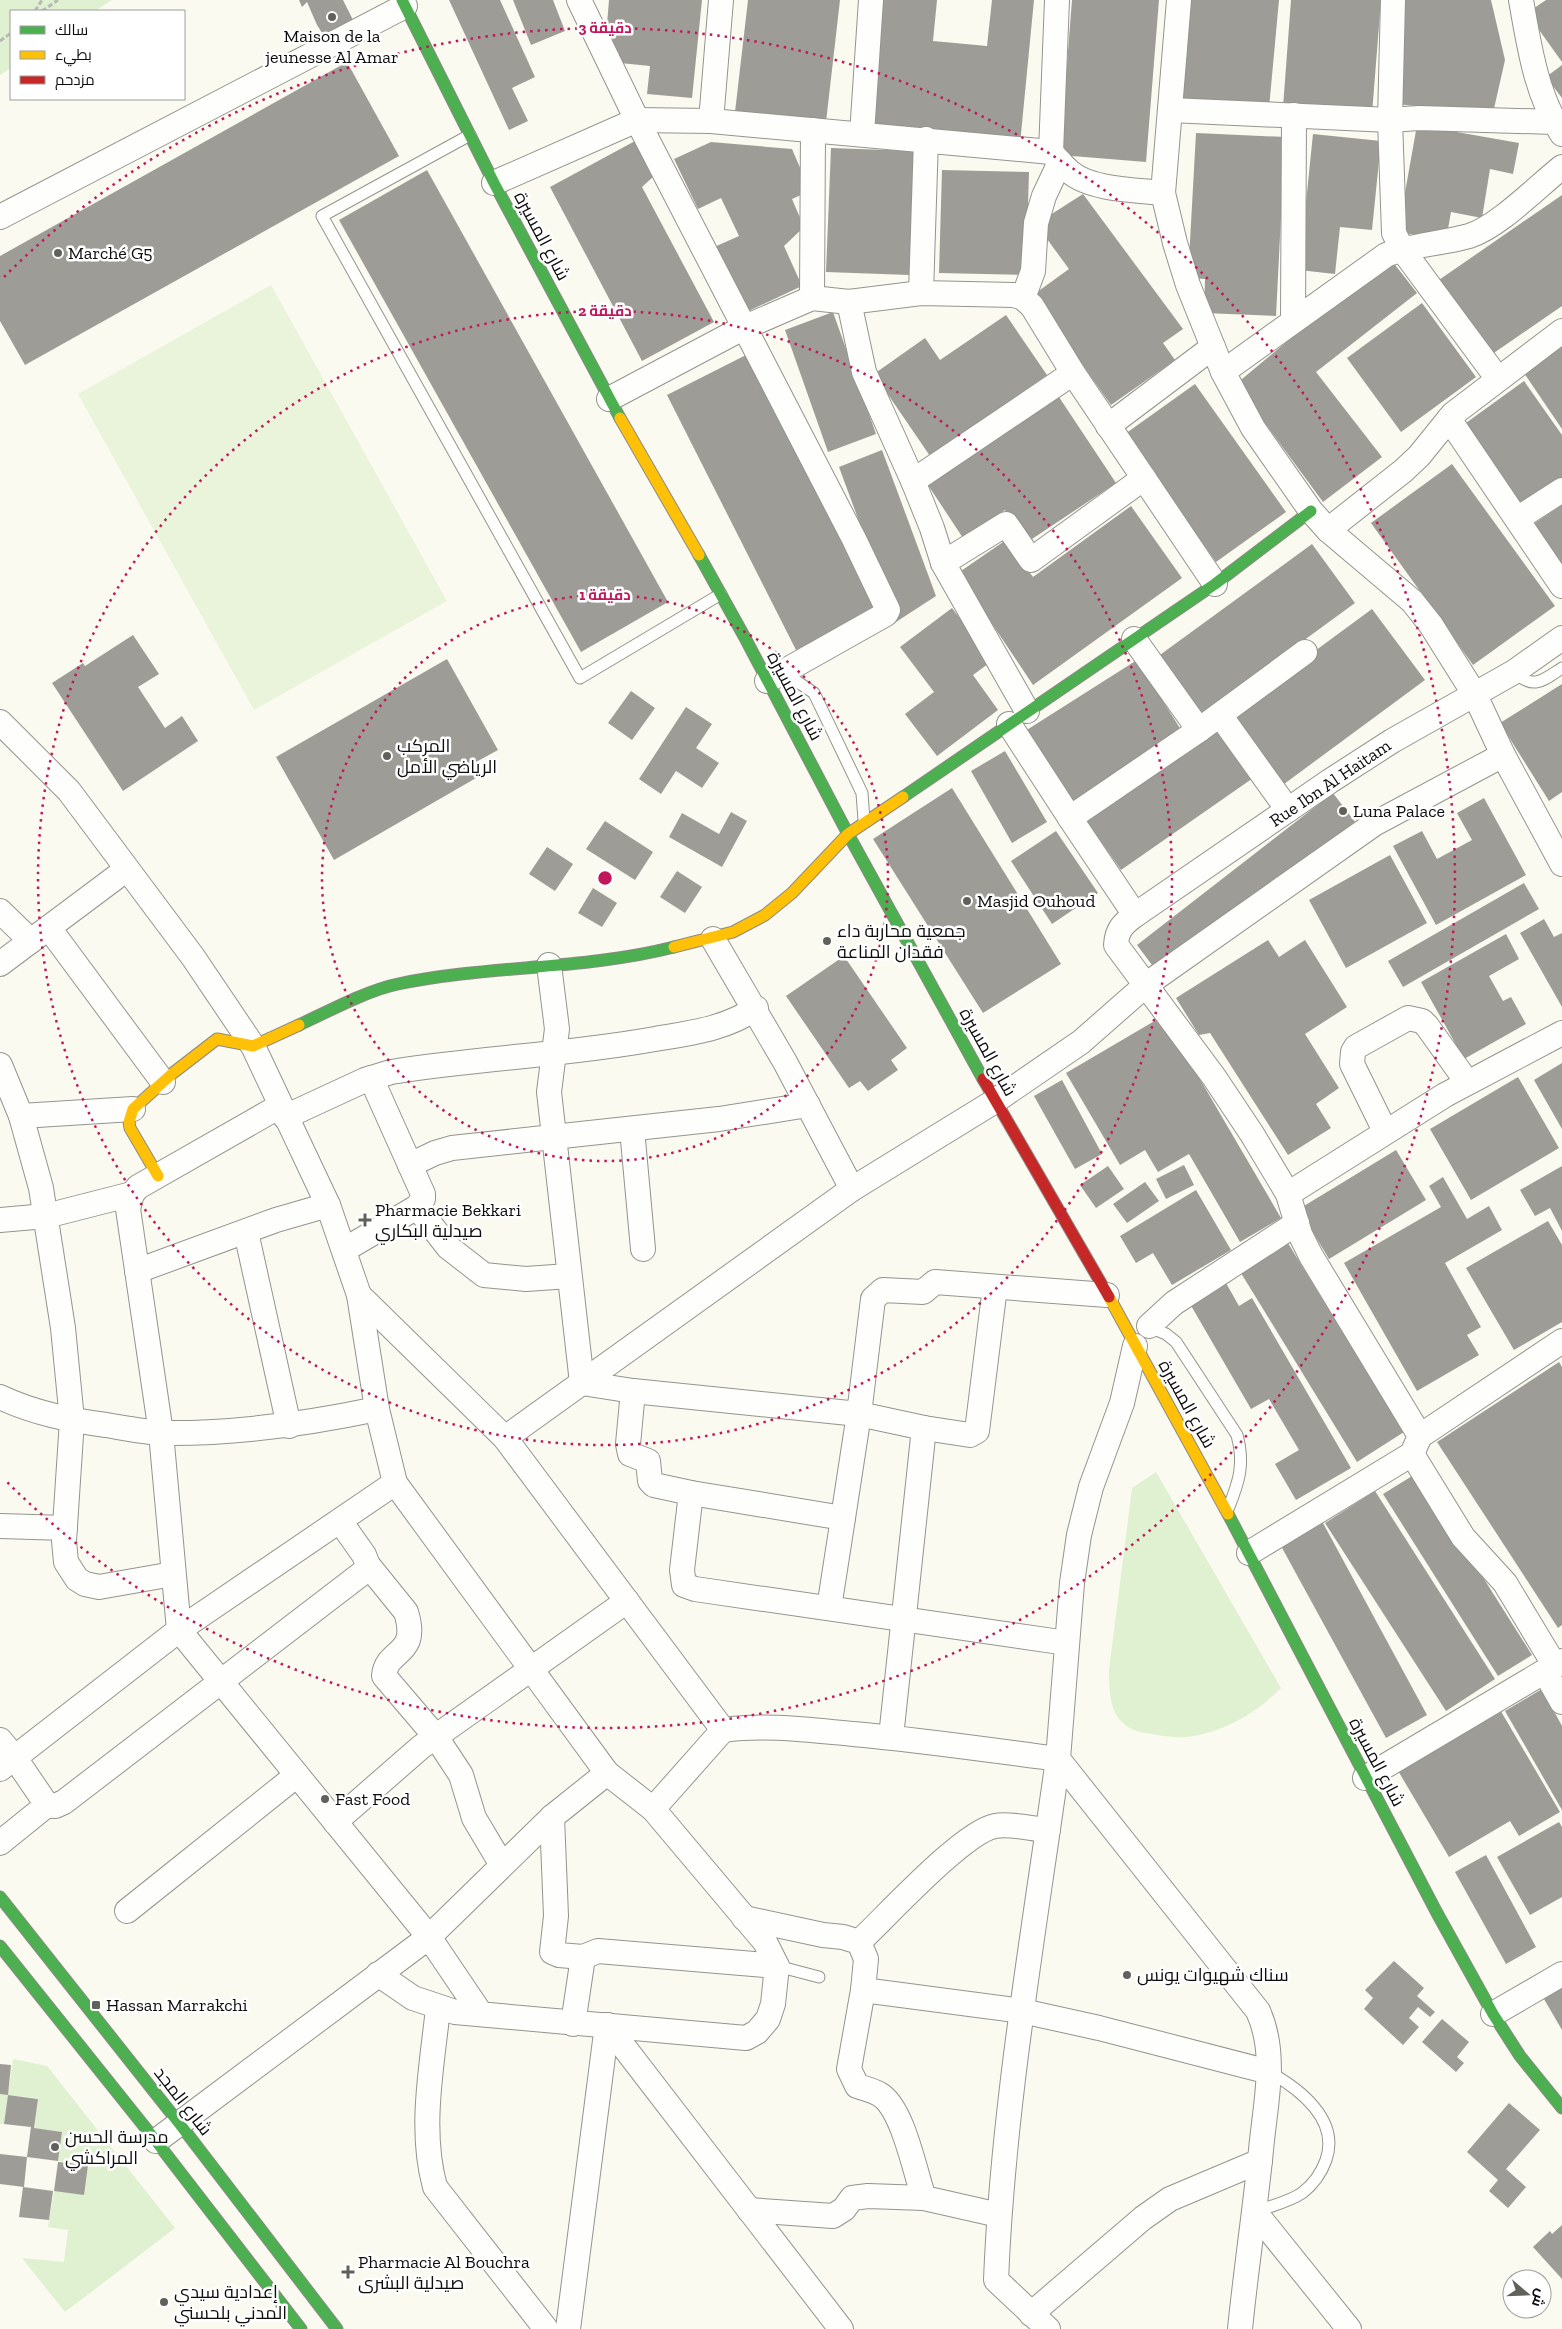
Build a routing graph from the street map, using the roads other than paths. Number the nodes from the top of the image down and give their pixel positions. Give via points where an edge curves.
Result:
1 (580, 0) edge
2 (721, 0) edge
3 (871, 0) edge
4 (1056, 0) edge
5 (1179, 0) edge
6 (1394, 0) edge
7 (1521, 0) edge
8 (404, 3) edge
9 (1170, 110) junction
10 (1294, 116) junction
11 (637, 120) junction
12 (711, 120) junction
13 (1390, 120) junction
14 (1558, 128) edge
15 (813, 130) junction
16 (862, 134) junction
17 (470, 135) junction
18 (926, 139) junction
19 (1056, 157) junction
20 (1562, 167) edge
21 (494, 183) junction
22 (1163, 193) junction
23 (0, 217) edge
24 (1402, 249) junction
25 (921, 293) junction
26 (812, 298) junction
27 (1023, 298) junction
28 (849, 302) junction
29 (1293, 321) junction
30 (743, 328) junction
31 (1562, 331) edge
32 (1213, 347) junction
33 (1223, 372) junction
34 (1072, 373) junction
35 (1498, 379) junction
36 (609, 399) junction
37 (1449, 418) junction
38 (1108, 426) junction
39 (1144, 478) junction
40 (913, 482) junction
41 (1562, 490) edge
42 (1311, 511) junction
43 (1517, 519) junction
44 (1328, 530) junction
45 (943, 563) junction
46 (1215, 584) junction
47 (1562, 586) edge
48 (720, 594) junction
49 (1562, 638) edge
50 (1134, 639) junction
51 (1305, 652) dead end
52 (1562, 668) edge
53 (1514, 672) junction
54 (775, 677) junction
55 (1475, 695) junction
56 (1220, 715) junction
57 (1018, 718) junction
58 (0, 722) edge
59 (1199, 730) junction
60 (1503, 755) junction
61 (1288, 810) junction
62 (1070, 818) junction
63 (865, 823) junction
64 (848, 834) junction
65 (1562, 864) edge
66 (127, 870) junction
67 (0, 911) edge
68 (1135, 915) junction
69 (40, 935) junction
70 (714, 939) junction
71 (0, 964) edge
72 (550, 965) junction
73 (1147, 984) junction
74 (756, 1008) junction
75 (1562, 1033) edge
76 (253, 1046) junction
77 (553, 1053) junction
78 (0, 1065) edge
79 (371, 1078) junction
80 (163, 1082) junction
81 (1467, 1082) junction
82 (995, 1101) junction
83 (808, 1105) junction
84 (133, 1109) junction
85 (283, 1112) junction
86 (21, 1116) junction
87 (632, 1129) junction
88 (1385, 1131) junction
89 (553, 1138) junction
90 (410, 1165) junction
91 (158, 1176) junction
92 (852, 1190) junction
93 (132, 1194) junction
94 (1288, 1194) junction
95 (328, 1205) junction
96 (417, 1207) junction
97 (46, 1216) junction
98 (0, 1220) edge
99 (1297, 1223) junction
100 (246, 1232) junction
101 (643, 1249) dead end
102 (344, 1250) junction
103 (137, 1271) junction
104 (569, 1276) junction
105 (995, 1287) junction
106 (1107, 1295) junction
107 (359, 1296) junction
108 (1122, 1322) junction
109 (1149, 1326) junction
110 (1562, 1341) edge
111 (1135, 1346) junction
112 (582, 1383) junction
113 (633, 1391) junction
114 (0, 1397) edge
115 (377, 1409) junction
116 (859, 1414) junction
117 (72, 1420) junction
118 (289, 1426) junction
119 (924, 1428) junction
120 (161, 1433) junction
121 (505, 1438) junction
122 (1416, 1445) junction
123 (395, 1483) junction
124 (691, 1493) junction
125 (1226, 1513) junction
126 (843, 1518) junction
127 (340, 1521) junction
128 (0, 1526) edge
129 (65, 1528) junction
130 (1249, 1553) junction
131 (368, 1565) junction
132 (173, 1574) junction
133 (627, 1602) junction
134 (829, 1608) junction
135 (902, 1619) junction
136 (179, 1630) junction
137 (1067, 1643) junction
138 (1554, 1666) edge
139 (530, 1669) junction
140 (222, 1683) junction
141 (1562, 1702) edge
142 (723, 1730) junction
143 (436, 1737) junction
144 (891, 1737) junction
145 (5, 1756) edge
146 (1058, 1759) junction
147 (607, 1773) junction
148 (297, 1775) junction
149 (1365, 1778) junction
150 (47, 1804) junction
151 (653, 1809) junction
152 (552, 1817) junction
153 (335, 1822) junction
154 (1048, 1830) junction
155 (0, 1843) edge
156 (502, 1865) junction
157 (0, 1897) edge
158 (127, 1911) dead end
159 (744, 1918) junction
160 (429, 1937) junction
161 (859, 1942) junction
162 (0, 1946) edge
163 (583, 1957) junction
164 (777, 1966) junction
165 (378, 1974) junction
166 (1562, 1974) edge
167 (819, 1977) dead end
168 (863, 1990) junction
169 (438, 2008) junction
170 (1022, 2011) junction
171 (481, 2014) junction
172 (1492, 2014) junction
173 (573, 2024) junction
174 (607, 2025) junction
175 (1269, 2072) junction
176 (1562, 2108) edge
177 (179, 2123) junction
178 (156, 2141) junction
179 (1260, 2161) junction
180 (924, 2198) junction
181 (749, 2210) junction
182 (1255, 2212) junction
183 (999, 2215) junction
184 (1039, 2322) edge
185 (301, 2329) edge
186 (337, 2329) edge
187 (546, 2329) edge
188 (568, 2329) edge
189 (841, 2329) edge
190 (1240, 2329) edge
191 (1349, 2329) edge

1 - 11 street
2 - 12 street
3 - 16 street
4 - 19 street
5 - 9 street
6 - 13 street
7 - 14 street via 1540,89
8 - 17 street, شارع المسيرة
8 - 23 street
9 - 10 street
9 - 22 street
10 - 13 street
10 - 29 street
11 - 12 street
11 - 21 street
11 - 30 street
12 - 15 street
13 - 14 street via 1419,118
13 - 24 street via 1394,233
15 - 16 street
15 - 26 street
16 - 18 street
17 - 21 street, شارع المسيرة
17 - 48 lane via 322,216 580,678
18 - 19 street
18 - 25 street
19 - 22 street via 1071,173 1104,186
19 - 27 street via 1036,223 1033,271
20 - 24 street via 1486,229 1468,236
21 - 36 street, شارع المسيرة
22 - 32 street via 1177,251
24 - 29 street via 1369,265
24 - 35 street
25 - 27 street via 1000,294
25 - 28 street
26 - 28 street
26 - 30 street
27 - 34 street via 1032,306
28 - 40 street via 864,372
29 - 33 street
30 - 36 street
30 - 54 street via 888,610
31 - 35 street
32 - 33 street
32 - 38 street
33 - 42 street via 1253,428
34 - 38 street
34 - 40 street
35 - 37 street
36 - 48 street, شارع المسيرة
37 - 43 street
37 - 44 street via 1403,471
38 - 39 street
39 - 45 street via 1031,560 1006,524
39 - 46 street
40 - 45 street
41 - 43 street
42 - 44 street
42 - 46 street
43 - 47 street
44 - 55 street via 1412,602 1431,625
45 - 57 street
46 - 50 street
48 - 54 street, شارع المسيرة
49 - 53 street, Rue Ibn Al Haitam
50 - 57 street
50 - 59 street
51 - 56 street
52 - 53 lane via 1534,683
53 - 55 street, Rue Ibn Al Haitam
54 - 63 lane via 814,693 862,793
54 - 64 street, شارع المسيرة
55 - 60 street
55 - 61 street, Rue Ibn Al Haitam via 1392,741
56 - 59 street
56 - 61 street
57 - 62 street
57 - 63 street
58 - 66 street via 69,791
59 - 62 street
60 - 65 street
60 - 73 street via 1374,824
61 - 68 street, Rue Ibn Al Haitam
62 - 68 street
63 - 64 street
64 - 70 street via 792,893 764,915
64 - 82 street, شارع المسيرة
66 - 69 street
66 - 76 street via 193,957
67 - 69 street
68 - 73 street, Rue Ibn Al Haitam via 1121,925 1116,945
69 - 71 street
69 - 80 street
70 - 72 street via 639,956
70 - 74 street
72 - 76 street via 396,984
72 - 77 street via 556,1029
73 - 82 street via 1081,1042
73 - 94 street via 1229,1099
74 - 77 street via 723,1026
74 - 83 street
75 - 81 street
76 - 80 street via 217,1039
76 - 85 street
77 - 79 street via 423,1067
77 - 89 street via 549,1092
78 - 86 street
79 - 85 street
79 - 90 street
80 - 84 street
81 - 88 street
81 - 88 street via 1427,1026 1415,1018 1408,1018 1356,1047 1352,1064
82 - 92 street
82 - 106 street, شارع المسيرة
83 - 87 street
83 - 92 street
84 - 86 street
84 - 91 street via 130,1128
85 - 91 street
85 - 95 street
86 - 97 street
87 - 89 street
87 - 101 street
88 - 94 street
89 - 90 street via 452,1148
89 - 104 street
90 - 96 street via 423,1194
91 - 93 street
92 - 112 street
93 - 97 street
93 - 103 street via 128,1209
94 - 99 street
95 - 100 street
95 - 102 street
96 - 102 street
96 - 104 street via 448,1247 484,1275 526,1279
97 - 98 street
97 - 117 street via 63,1328
99 - 109 street via 1174,1303
99 - 122 street via 1311,1256
100 - 103 street
100 - 118 street
102 - 107 street
103 - 120 street
104 - 112 street
105 - 106 street
105 - 116 street via 935,1282 923,1292 883,1290 873,1299
105 - 119 street via 977,1431 970,1435
106 - 108 street, شارع المسيرة
107 - 115 street
107 - 121 street
108 - 109 lane
108 - 111 street, شارع المسيرة
109 - 125 lane via 1176,1342 1237,1435 1242,1451 1241,1471
110 - 122 street
111 - 125 street, شارع المسيرة
111 - 137 street via 1122,1403 1090,1486 1078,1535
112 - 113 street
112 - 121 street
113 - 116 street
113 - 124 street via 630,1454 648,1461 650,1481 654,1485
114 - 117 street via 28,1409
115 - 118 street
115 - 123 street
116 - 119 street
116 - 126 street
117 - 120 street
117 - 129 street
118 - 120 street
119 - 135 street
120 - 132 street
121 - 133 street
122 - 130 street
122 - 138 street via 1463,1538 1505,1583
123 - 127 street
123 - 139 street
124 - 126 street
124 - 134 street via 682,1570 684,1585
125 - 130 street, شارع المسيرة
126 - 134 street
127 - 131 street
127 - 136 street
128 - 129 street
129 - 132 street via 66,1562 85,1584 99,1587
130 - 149 street, شارع المسيرة
131 - 140 street via 365,1571
131 - 143 street via 406,1612 409,1621 404,1650 389,1662 384,1676
132 - 136 street
133 - 139 street
133 - 142 street
134 - 135 street
135 - 137 street
135 - 144 street
136 - 140 street
136 - 145 street
137 - 146 street
138 - 141 street
138 - 149 street
139 - 143 street
139 - 147 street
140 - 148 street
140 - 150 street via 64,1802 55,1806
142 - 144 street via 789,1728
142 - 151 street
143 - 153 street
143 - 156 street via 461,1775 474,1818
144 - 146 street
145 - 150 street
146 - 154 street
146 - 175 street via 1258,2011 1266,2032
147 - 151 street
147 - 152 street
148 - 153 street
148 - 158 street
149 - 172 street, شارع المسيرة
150 - 155 street
151 - 159 street
152 - 156 street
152 - 163 street via 556,1916 552,1952
153 - 160 street
154 - 161 street via 996,1826 980,1830 952,1852
154 - 170 street
156 - 160 street
157 - 177 street, شارع المجد
159 - 161 street
159 - 164 street via 765,1942
160 - 165 street
160 - 171 street
161 - 168 street via 866,1959
162 - 178 street
163 - 164 street via 598,1951
163 - 173 street
164 - 167 lane
164 - 174 street via 768,2019 757,2032 746,2038
165 - 169 street via 413,1998
165 - 177 street
166 - 172 street
168 - 170 street
168 - 180 street via 849,2069 857,2086 880,2094 894,2111 907,2140
169 - 171 street
169 - 187 street via 428,2114 429,2164 435,2187
170 - 175 street
170 - 183 street
171 - 173 street
172 - 176 street, شارع المسيرة via 1520,2056
173 - 174 street
174 - 181 street
174 - 188 street
175 - 179 street
175 - 182 lane via 1291,2084 1316,2108 1326,2127 1330,2150 1321,2175 1301,2194
177 - 178 street
177 - 186 street, شارع المجد
178 - 185 street
179 - 182 street
179 - 184 street via 1170,2199 1143,2218
180 - 181 street via 852,2198 833,2216
180 - 183 street
181 - 189 street
182 - 190 street
182 - 191 street
183 - 184 street via 996,2280

